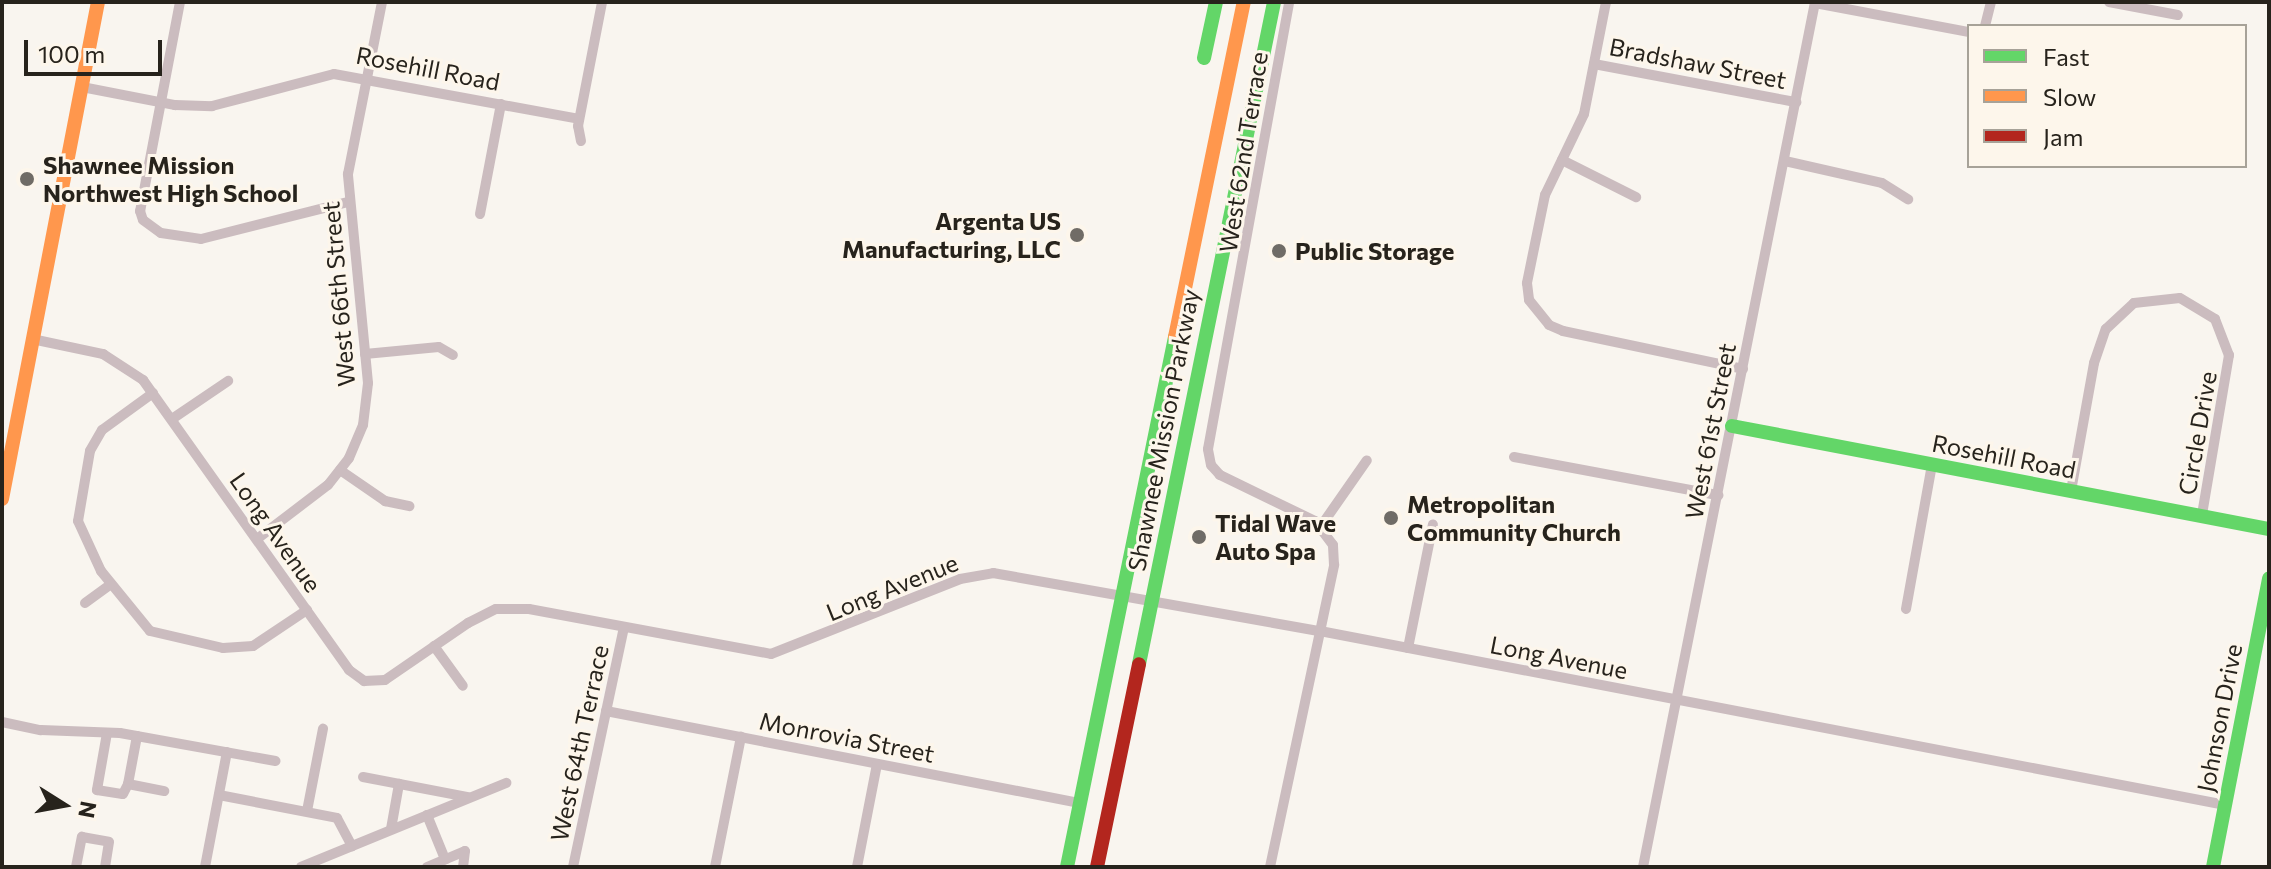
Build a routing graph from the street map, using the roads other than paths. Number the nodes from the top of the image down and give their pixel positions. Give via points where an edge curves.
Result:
1 (98, 2) edge
2 (180, 2) edge
3 (382, 2) edge
4 (602, 2) edge
5 (1216, 2) edge
6 (1244, 2) edge
7 (1274, 2) edge
8 (1289, 2) edge
9 (1606, 2) edge
10 (1991, 2) edge
11 (2109, 2) edge
12 (1815, 3) edge
13 (2178, 15) dead end
14 (1986, 24) edge
15 (1967, 32) edge
16 (1204, 58) dead end
17 (1594, 64) junction
18 (367, 78) junction
19 (82, 87) junction
20 (160, 102) junction
21 (1796, 102) junction
22 (501, 104) junction
23 (579, 119) junction
24 (581, 141) dead end
25 (1562, 160) junction
26 (1785, 161) junction
27 (1636, 197) dead end
28 (1908, 199) dead end
29 (348, 202) junction
30 (480, 214) dead end
31 (1192, 261) junction
32 (1184, 296) junction
33 (1211, 298) junction
34 (32, 339) junction
35 (1203, 343) junction
36 (365, 354) junction
37 (453, 355) dead end
38 (1743, 369) junction
39 (228, 381) dead end
40 (153, 393) junction
41 (172, 419) junction
42 (1732, 426) junction
43 (1514, 457) dead end
44 (1367, 460) dead end
45 (1932, 465) junction
46 (340, 470) junction
47 (2071, 491) junction
48 (1718, 495) junction
49 (2, 499) edge
50 (409, 506) dead end
51 (2202, 515) junction
52 (1433, 524) dead end
53 (1321, 526) junction
54 (2269, 529) edge
55 (257, 539) junction
56 (2269, 578) edge
57 (110, 585) junction
58 (1123, 596) junction
59 (1152, 601) junction
60 (85, 603) dead end
61 (1906, 609) dead end
62 (307, 610) junction
63 (624, 627) junction
64 (1320, 631) junction
65 (434, 646) junction
66 (1408, 648) junction
67 (463, 686) dead end
68 (1676, 699) junction
69 (606, 711) junction
70 (2, 722) edge
71 (323, 729) dead end
72 (107, 733) junction
73 (137, 736) junction
74 (741, 737) junction
75 (227, 752) junction
76 (275, 761) dead end
77 (877, 764) junction
78 (363, 777) dead end
79 (506, 783) dead end
80 (128, 784) junction
81 (399, 784) junction
82 (164, 791) dead end
83 (219, 795) junction
84 (470, 798) junction
85 (1081, 803) junction
86 (2225, 805) junction
87 (307, 811) junction
88 (427, 815) junction
89 (391, 829) junction
90 (352, 846) junction
91 (445, 859) junction
92 (79, 866) edge
93 (105, 867) edge
94 (205, 867) edge
95 (301, 867) edge
96 (427, 867) edge
97 (463, 867) edge
98 (573, 867) edge
99 (715, 867) edge
100 (857, 867) edge
101 (1067, 867) edge
102 (1097, 867) edge
103 (1270, 867) edge
104 (1643, 867) edge
105 (2213, 867) edge

1 - 19 main road
2 - 20 street
3 - 18 street, West 66th Street
4 - 23 street
5 - 16 main road
6 - 31 main road, Shawnee Mission Parkway
7 - 33 main road, Shawnee Mission Parkway
8 - 53 street, West 62nd Terrace via 1208,449 1220,475
9 - 17 street
10 - 14 street
11 - 13 street
12 - 15 street
12 - 21 street, West 61st Street
17 - 21 street, Bradshaw Street
17 - 25 street via 1584,114
18 - 20 street, Rosehill Road via 315,76 212,106
18 - 22 street, Rosehill Road
18 - 29 street, West 66th Street via 348,174
19 - 20 street, Rosehill Road
19 - 34 main road
20 - 29 street via 140,211 151,229 201,239
21 - 26 street, West 61st Street
22 - 23 street, Rosehill Road
22 - 30 street
23 - 24 street
25 - 27 street
25 - 38 street via 1545,195 1527,283 1535,311 1563,331
26 - 28 street via 1882,183
26 - 38 street, West 61st Street
29 - 36 street, West 66th Street
31 - 32 main road, Shawnee Mission Parkway
31 - 33 main road via 1200,286
32 - 35 main road
32 - 58 main road, Shawnee Mission Parkway
33 - 35 main road, Shawnee Mission Parkway
34 - 40 street, Long Avenue via 103,354 134,372
34 - 49 main road
35 - 59 main road, Shawnee Mission Parkway
36 - 37 street via 439,347
36 - 46 street, West 66th Street via 363,425
38 - 42 street, West 61st Street
39 - 41 street
40 - 41 street, Long Avenue
40 - 57 street via 102,430 90,451 78,521 89,554
41 - 55 street, Long Avenue
42 - 45 main road, Rosehill Road
42 - 48 street, West 61st Street
43 - 48 street
44 - 53 street
45 - 47 main road, Rosehill Road
45 - 61 street
46 - 50 street via 385,501
46 - 55 street, West 66th Street via 321,492
47 - 51 main road, Rosehill Road
47 - 51 street, Circle Drive via 2094,363 2106,329 2134,303 2180,298 2215,319 2229,355
48 - 68 street, West 61st Street
51 - 54 main road, Rosehill Road
52 - 66 street
53 - 64 street via 1334,556
55 - 62 street, Long Avenue
56 - 86 main road, Johnson Drive
57 - 60 street
57 - 62 street via 150,631 233,650 253,646
58 - 59 street, Long Avenue
58 - 63 street, Long Avenue via 1009,575 978,575 771,654
58 - 85 main road, Shawnee Mission Parkway
59 - 64 street, Long Avenue
59 - 102 main road, Shawnee Mission Parkway
62 - 65 street, Long Avenue via 349,670 364,681 385,680
63 - 65 street, Long Avenue via 529,609 496,609
63 - 69 street, West 64th Terrace
64 - 66 street, Long Avenue
64 - 103 street
65 - 67 street
66 - 68 street, Long Avenue
68 - 86 street, Long Avenue
68 - 104 street, West 61st Street
69 - 74 street, Monrovia Street
69 - 98 street, West 64th Terrace
70 - 72 street
71 - 87 street
72 - 73 street
72 - 80 street via 97,790 123,794
73 - 75 street
73 - 80 street
74 - 77 street, Monrovia Street
74 - 99 street
75 - 76 street
75 - 83 street
77 - 85 street, Monrovia Street
77 - 100 street
78 - 81 street
79 - 84 street
80 - 82 street
81 - 84 street
81 - 89 street
83 - 87 street
83 - 94 street
84 - 88 street
85 - 101 main road, Shawnee Mission Parkway
86 - 105 main road, Johnson Drive
87 - 90 street via 337,818
88 - 89 street
88 - 91 street
89 - 90 street
90 - 95 street
91 - 96 street
91 - 97 street via 465,851
92 - 93 street via 82,837 109,842

